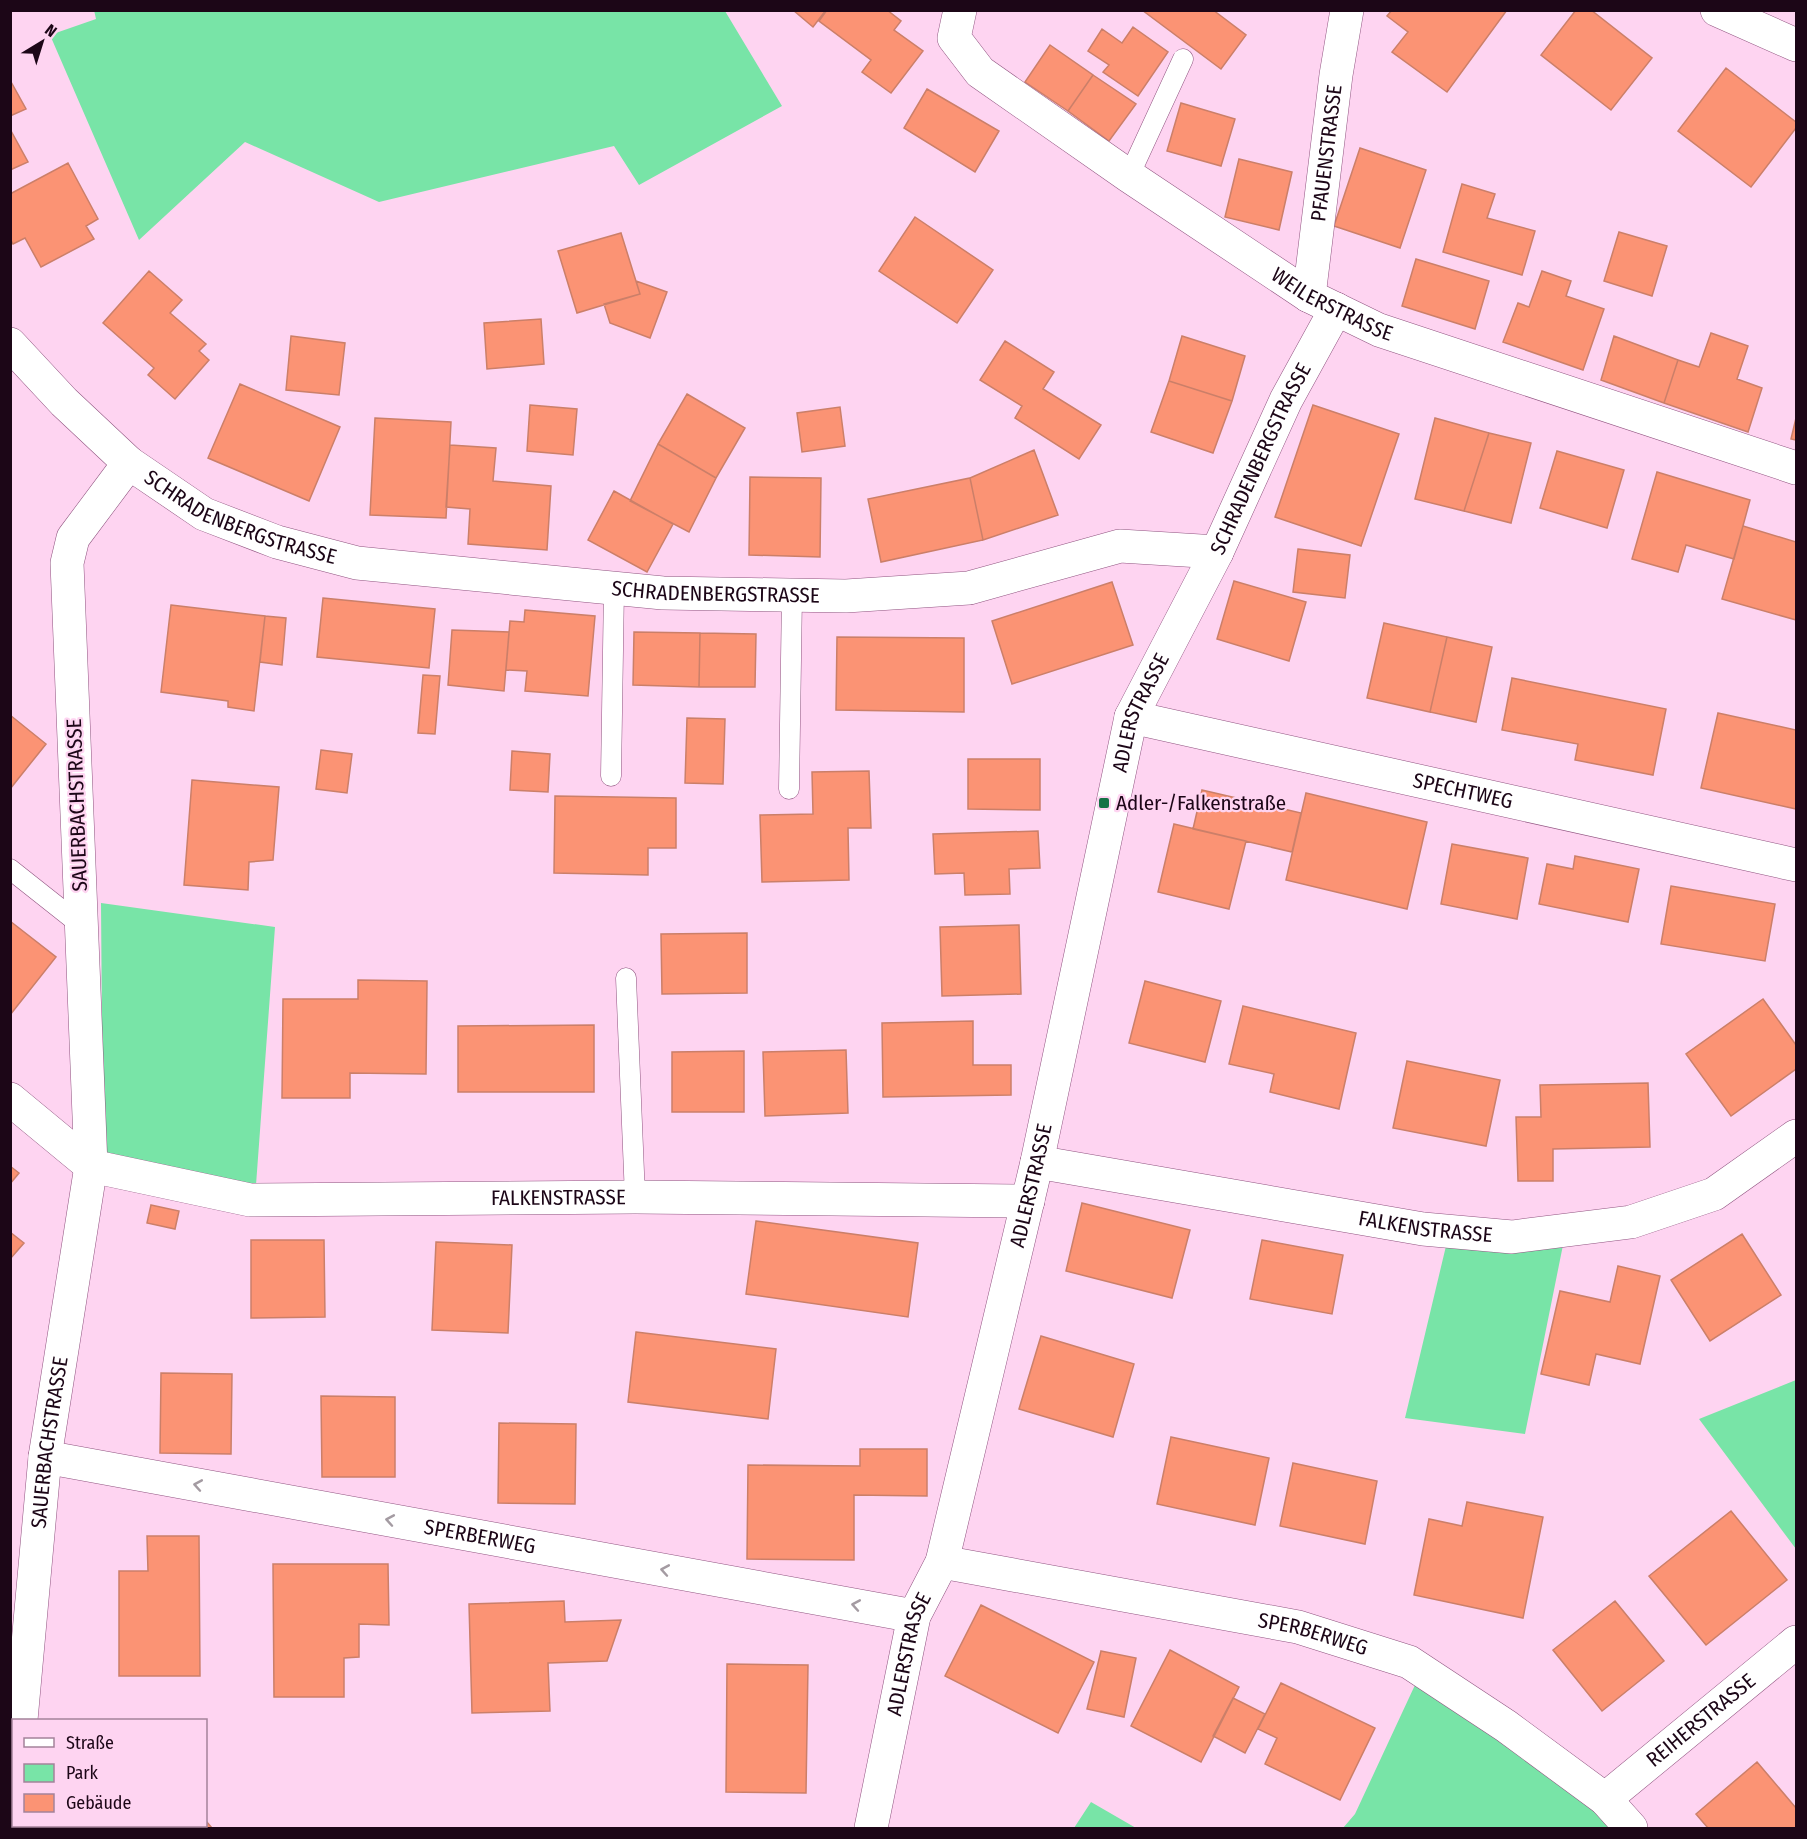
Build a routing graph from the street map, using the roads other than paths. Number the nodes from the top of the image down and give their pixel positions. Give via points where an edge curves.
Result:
1 (960, 10) edge
2 (1347, 10) edge
3 (1731, 13) edge
4 (1797, 45) edge
5 (1183, 59) dead end
6 (1129, 176) junction
7 (1322, 302) junction
8 (10, 344) edge
9 (129, 463) junction
10 (1797, 468) edge
11 (1217, 552) junction
12 (614, 588) junction
13 (792, 595) junction
14 (1131, 717) junction
15 (611, 776) dead end
16 (789, 789) dead end
17 (1797, 865) edge
18 (10, 869) edge
19 (82, 926) junction
20 (627, 978) dead end
21 (10, 1099) edge
22 (1797, 1136) edge
23 (1037, 1162) junction
24 (91, 1166) junction
25 (635, 1197) junction
26 (1028, 1201) junction
27 (45, 1457) junction
28 (942, 1562) junction
29 (914, 1616) junction
30 (1797, 1642) edge
31 (21, 1719) edge
32 (1605, 1799) junction
33 (872, 1828) edge
34 (1631, 1828) edge

1 - 6 street, WEILERSTRASSE via 954,39 980,72
2 - 7 street, PFAUENSTRASSE via 1336,75
3 - 4 street
5 - 6 lane
6 - 7 street, WEILERSTRASSE
7 - 10 street, WEILERSTRASSE via 1379,330
7 - 11 street, SCHRADENBERGSTRASSE via 1286,400
8 - 9 street, SCHRADENBERGSTRASSE
9 - 12 street, SCHRADENBERGSTRASSE via 204,514 277,542 357,563
9 - 19 street, SAUERBACHSTRASSE via 73,538 67,563
11 - 13 street, SCHRADENBERGSTRASSE via 1120,546 969,588 846,596
11 - 14 street, ADLERSTRASSE
12 - 13 street, SCHRADENBERGSTRASSE via 663,593
12 - 15 lane
13 - 16 lane
14 - 17 street, SPECHTWEG
14 - 23 street, ADLERSTRASSE
18 - 19 lane
19 - 24 street, SAUERBACHSTRASSE
20 - 25 lane
21 - 24 street
22 - 23 street, FALKENSTRASSE via 1714,1194 1631,1222 1512,1237 1423,1228
23 - 26 street, ADLERSTRASSE
24 - 25 street, FALKENSTRASSE via 250,1200
24 - 27 street, SAUERBACHSTRASSE
25 - 26 street, FALKENSTRASSE
26 - 28 street, ADLERSTRASSE
29 -> 27 street, SPERBERWEG
27 - 31 street, SAUERBACHSTRASSE
28 - 29 street, ADLERSTRASSE
28 - 32 street, SPERBERWEG via 1298,1627 1409,1662 1506,1726
29 - 33 street, ADLERSTRASSE
30 - 32 street, REIHERSTRASSE
32 - 34 street, SPERBERWEG

